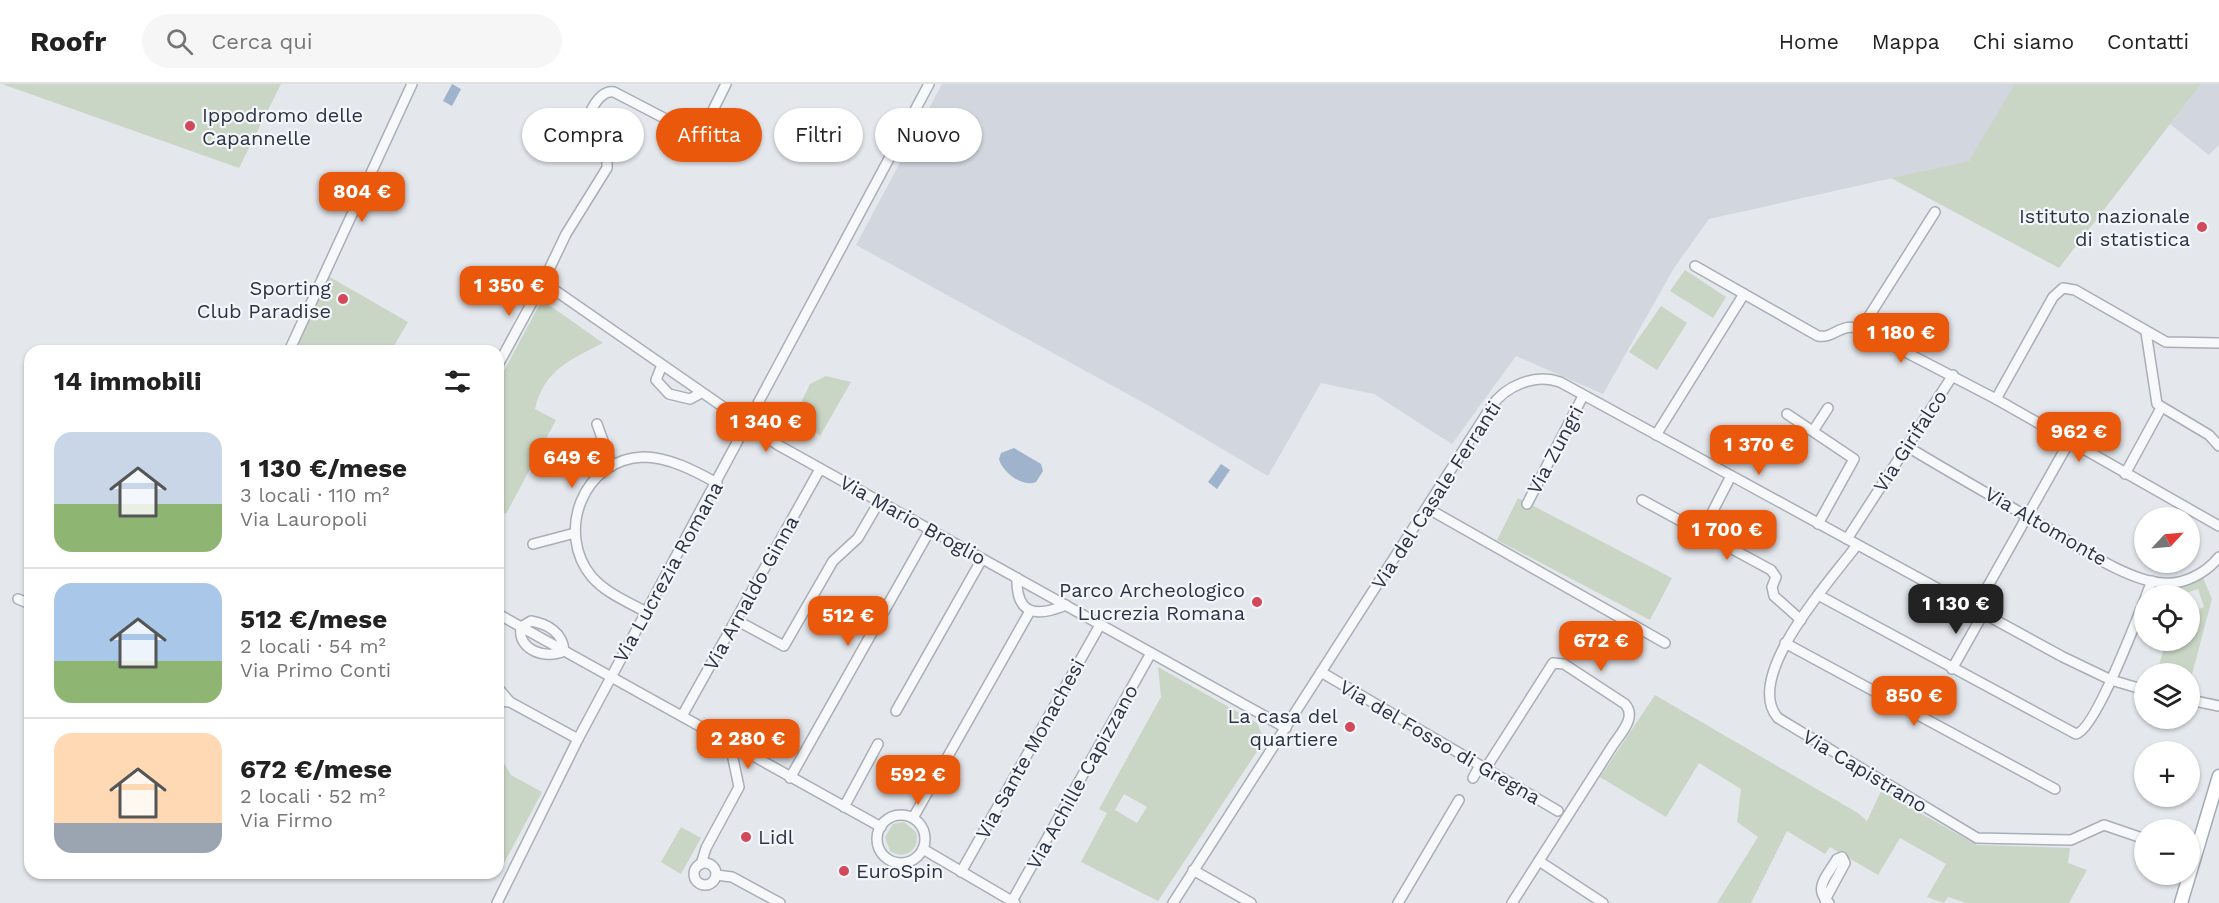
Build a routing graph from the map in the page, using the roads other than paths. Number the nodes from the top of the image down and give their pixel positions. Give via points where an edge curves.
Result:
1 (412, 84) edge
2 (726, 84) edge
3 (929, 84) edge
4 (1935, 212) dead end
5 (1695, 266) dead end
6 (543, 282) junction
7 (1744, 294) junction
8 (1861, 329) junction
9 (2146, 332) junction
10 (2219, 343) edge
11 (292, 345) edge
12 (504, 354) edge
13 (662, 365) junction
14 (1953, 375) junction
15 (701, 393) junction
16 (1583, 396) junction
17 (1996, 399) junction
18 (1828, 408) dead end
19 (2161, 408) junction
20 (1787, 414) dead end
21 (597, 424) dead end
22 (747, 424) junction
23 (1813, 431) junction
24 (1656, 435) junction
25 (2069, 442) junction
26 (2219, 446) edge
27 (1908, 447) junction
28 (612, 466) junction
29 (820, 469) junction
30 (2125, 474) junction
31 (1731, 476) junction
32 (717, 483) junction
33 (1642, 500) dead end
34 (879, 502) junction
35 (1527, 504) dead end
36 (1427, 508) junction
37 (2029, 517) junction
38 (1818, 524) junction
39 (2219, 526) edge
40 (930, 530) junction
41 (1702, 532) junction
42 (574, 533) junction
43 (1847, 539) junction
44 (533, 544) dead end
45 (1857, 545) junction
46 (2219, 557) edge
47 (982, 559) junction
48 (1017, 578) junction
49 (2152, 581) junction
50 (2150, 585) edge
51 (1820, 596) junction
52 (18, 599) dead end
53 (24, 602) edge
54 (1066, 605) junction
55 (1030, 611) junction
56 (1979, 611) junction
57 (646, 612) junction
58 (504, 618) edge
59 (736, 620) junction
60 (1802, 620) junction
61 (1100, 625) junction
62 (2134, 625) edge
63 (520, 627) junction
64 (1665, 643) dead end
65 (1785, 643) junction
66 (564, 651) junction
67 (1151, 653) junction
68 (1952, 669) junction
69 (1322, 672) junction
70 (611, 678) junction
71 (2111, 680) junction
72 (2134, 687) edge
73 (504, 695) edge
74 (504, 702) edge
75 (510, 702) junction
76 (2200, 702) edge
77 (2219, 706) edge
78 (896, 711) dead end
79 (682, 716) junction
80 (1269, 719) junction
81 (1286, 728) junction
82 (578, 739) junction
83 (730, 744) junction
84 (878, 744) dead end
85 (1273, 746) junction
86 (1482, 768) junction
87 (2219, 776) edge
88 (790, 778) junction
89 (1473, 778) dead end
90 (2055, 789) dead end
91 (2219, 796) edge
92 (1459, 800) dead end
93 (843, 807) junction
94 (1558, 811) dead end
95 (913, 818) junction
96 (881, 827) junction
97 (2134, 835) edge
98 (2200, 836) edge
99 (2200, 841) edge
100 (923, 849) junction
101 (1539, 861) junction
102 (701, 864) junction
103 (1193, 870) junction
104 (961, 872) junction
105 (716, 875) junction
106 (2186, 885) edge
107 (1013, 902) edge
108 (497, 903) edge
109 (780, 903) edge
110 (1173, 903) edge
111 (1251, 903) edge
112 (1398, 903) edge
113 (1512, 903) edge
114 (1604, 903) edge
115 (2181, 903) edge

1 - 11 street
2 - 6 street via 708,120 694,130 613,92 601,95 583,136 607,155 607,168 566,234
3 - 22 street, Via Lucrezia Romana
4 - 8 street
5 - 7 street
6 - 12 street
6 - 13 street, Via Mario Broglio
7 - 8 street via 1818,336 1829,336 1848,326
7 - 24 street
8 - 14 street, Via Girifalco
9 - 10 street via 2172,344
9 - 17 street via 2075,290 2060,290
9 - 19 street via 2155,399
13 - 15 street, Via Mario Broglio
13 - 15 street via 656,380 666,391 690,399
14 - 17 street
14 - 27 street, Via Girifalco
15 - 22 street, Via Mario Broglio
16 - 24 street, Via del Casale Ferranti
16 - 35 street, Via Zungri
16 - 36 street, Via del Casale Ferranti via 1550,379 1526,382 1502,394
17 - 25 street
18 - 23 street
19 - 26 street via 2209,435
19 - 30 street
20 - 23 street
21 - 28 street
22 - 29 street, Via Mario Broglio
22 - 32 street, Via Lucrezia Romana
23 - 38 street via 1854,459
24 - 31 street, Via del Casale Ferranti
25 - 30 street
25 - 37 street
27 - 37 street, Via Altomonte
27 - 43 street, Via Girifalco
28 - 32 street via 635,458 657,458
28 - 42 street via 585,493
29 - 34 street, Via Mario Broglio
29 - 59 street, Via Arnaldo Ginna
30 - 39 street
31 - 38 street, Via del Casale Ferranti
31 - 41 street
32 - 57 street, Via Lucrezia Romana
33 - 41 street
34 - 40 street, Via Mario Broglio
34 - 59 street via 858,538 833,561 784,646
36 - 64 street
36 - 69 street, Via del Casale Ferranti
37 - 49 street, Via Altomonte via 2112,564
37 - 56 street
38 - 43 street, Via del Casale Ferranti
40 - 47 street, Via Mario Broglio
40 - 88 street
41 - 60 street via 1774,572 1774,596
42 - 44 street
42 - 57 street via 578,555 592,577
43 - 45 street, Via del Casale Ferranti
45 - 51 street, Via Capistrano
45 - 56 street, Via del Casale Ferranti
46 - 49 street, Via Altomonte via 2190,578 2173,583
47 - 48 street, Via Mario Broglio
47 - 78 street
48 - 54 street, Via Mario Broglio
48 - 55 street via 1020,599
49 - 50 street
51 - 60 street, Via Capistrano
51 - 68 street
52 - 53 street
54 - 55 street via 1043,614
54 - 61 street, Via Mario Broglio
55 - 95 street
56 - 68 street
56 - 71 street, Via del Casale Ferranti
57 - 70 street, Via Lucrezia Romana
58 - 63 street
59 - 79 street, Via Arnaldo Ginna
60 - 65 street, Via Capistrano
61 - 67 street, Via Mario Broglio
61 - 104 street, Via Sante Monachesi
62 - 71 street
63 - 66 street
63 - 66 street via 522,638 537,653 549,656
65 - 90 street
65 - 97 street, Via Capistrano via 1772,671 1768,695 1771,708 1781,721 1969,834 1988,840 2071,840 2104,825
66 - 70 street
67 - 80 street, Via Mario Broglio
67 - 107 street, Via Achille Capizzano
68 - 71 street via 2076,734 2089,723
69 - 81 street, Via del Casale Ferranti
69 - 86 street, Via del Fosso di Gregna
70 - 79 street
70 - 82 street, Via Lucrezia Romana
71 - 72 street, Via del Casale Ferranti
73 - 75 street
74 - 75 street
75 - 82 street
76 - 77 street
79 - 83 street
80 - 81 street, Via Mario Broglio
80 - 85 street
81 - 85 street, Via del Casale Ferranti
82 - 108 street, Via Lucrezia Romana
83 - 88 street
83 - 102 street via 739,789
84 - 93 street
85 - 103 street, Via del Casale Ferranti
86 - 89 street
86 - 94 street, Via del Fosso di Gregna
86 - 101 street via 1547,667 1555,662 1623,702 1630,711 1628,721
87 - 98 main road
88 - 93 street
91 - 99 main road
92 - 112 street
93 - 96 street
95 - 96 street via 895,816
95 - 100 street via 924,833
96 - 100 street via 879,847 893,861 912,860
100 - 104 street
101 - 113 street
101 - 114 street
102 - 105 street via 712,866
102 - 105 street via 694,872 697,882 707,885
103 - 110 street, Via del Casale Ferranti
103 - 111 street
104 - 107 street
105 - 109 street via 732,877
106 - 115 main road

